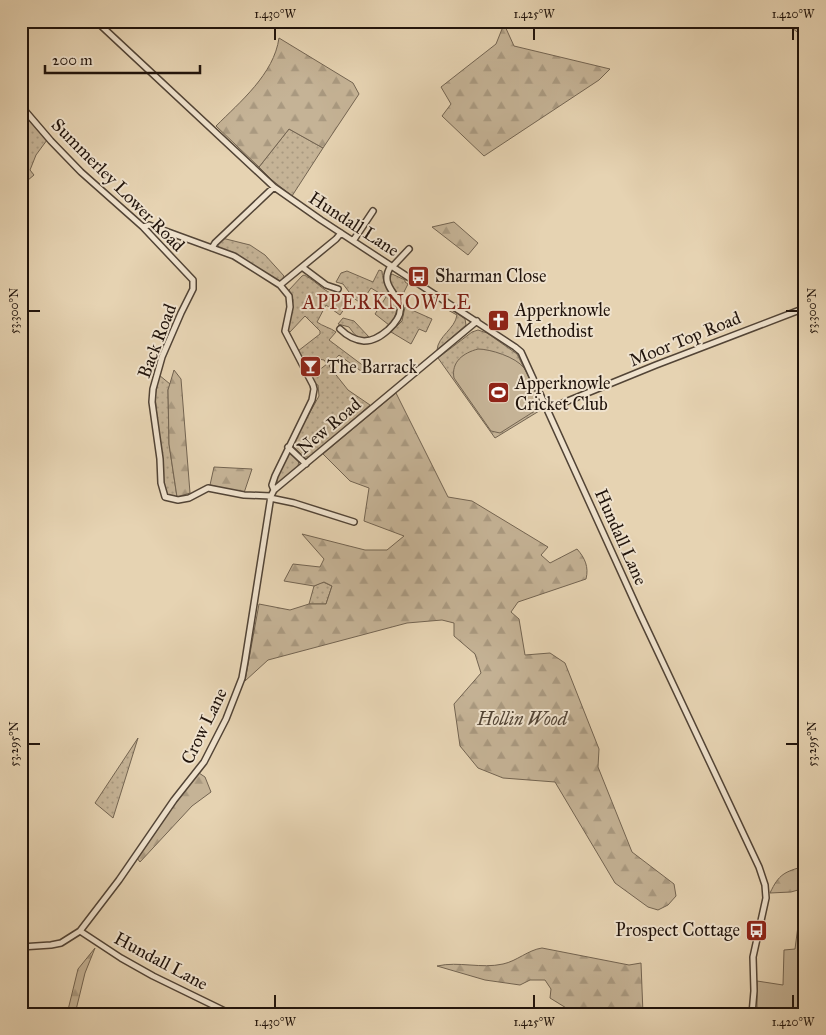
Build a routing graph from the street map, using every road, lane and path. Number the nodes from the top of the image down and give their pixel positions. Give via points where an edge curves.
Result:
1 (96, 21) edge
2 (21, 106) edge
3 (274, 187) junction
4 (373, 211) dead end
5 (143, 227) junction
6 (341, 233) junction
7 (353, 241) junction
8 (212, 248) junction
9 (409, 249) dead end
10 (392, 266) junction
11 (302, 267) junction
12 (194, 285) joint
13 (280, 285) junction
14 (338, 289) dead end
15 (805, 308) edge
16 (477, 321) junction
17 (343, 330) dead end
18 (548, 409) junction
19 (288, 447) junction
20 (306, 464) junction
21 (272, 495) junction
22 (354, 522) dead end
23 (80, 930) junction
24 (21, 947) edge
25 (231, 1014) edge
26 (752, 1014) edge

1 - 3 street, Hundall Lane
2 - 5 street, Summerley Lower Road via 81,172
3 - 6 street, Hundall Lane
3 - 8 street
4 - 7 street
5 - 8 street via 150,225
5 - 12 street, Summerley Lower Road via 193,280
6 - 7 street, Hundall Lane
6 - 11 street
7 - 10 street, Hundall Lane
8 - 13 street via 234,256
9 - 10 street
10 - 16 street, Hundall Lane
10 - 17 street via 386,280 401,306 398,320 374,339 348,337
11 - 13 street
11 - 14 street via 326,285
12 - 21 street, Back Road via 162,357 153,389 165,497 189,498 208,488 244,495
13 - 19 street, Crow Lane via 290,300 285,331 314,389 312,400
15 - 18 street, Moor Top Road
16 - 18 street, Hundall Lane via 521,352
16 - 20 street, New Road
18 - 26 street, Hundall Lane via 762,876 766,898 752,957
19 - 20 street
19 - 21 street, Crow Lane via 275,476
20 - 21 street, New Road
21 - 22 street
21 - 23 street, Crow Lane via 246,662 226,719 200,769
23 - 24 street, Crow Lane via 61,942
23 - 25 street, Hundall Lane via 121,958

